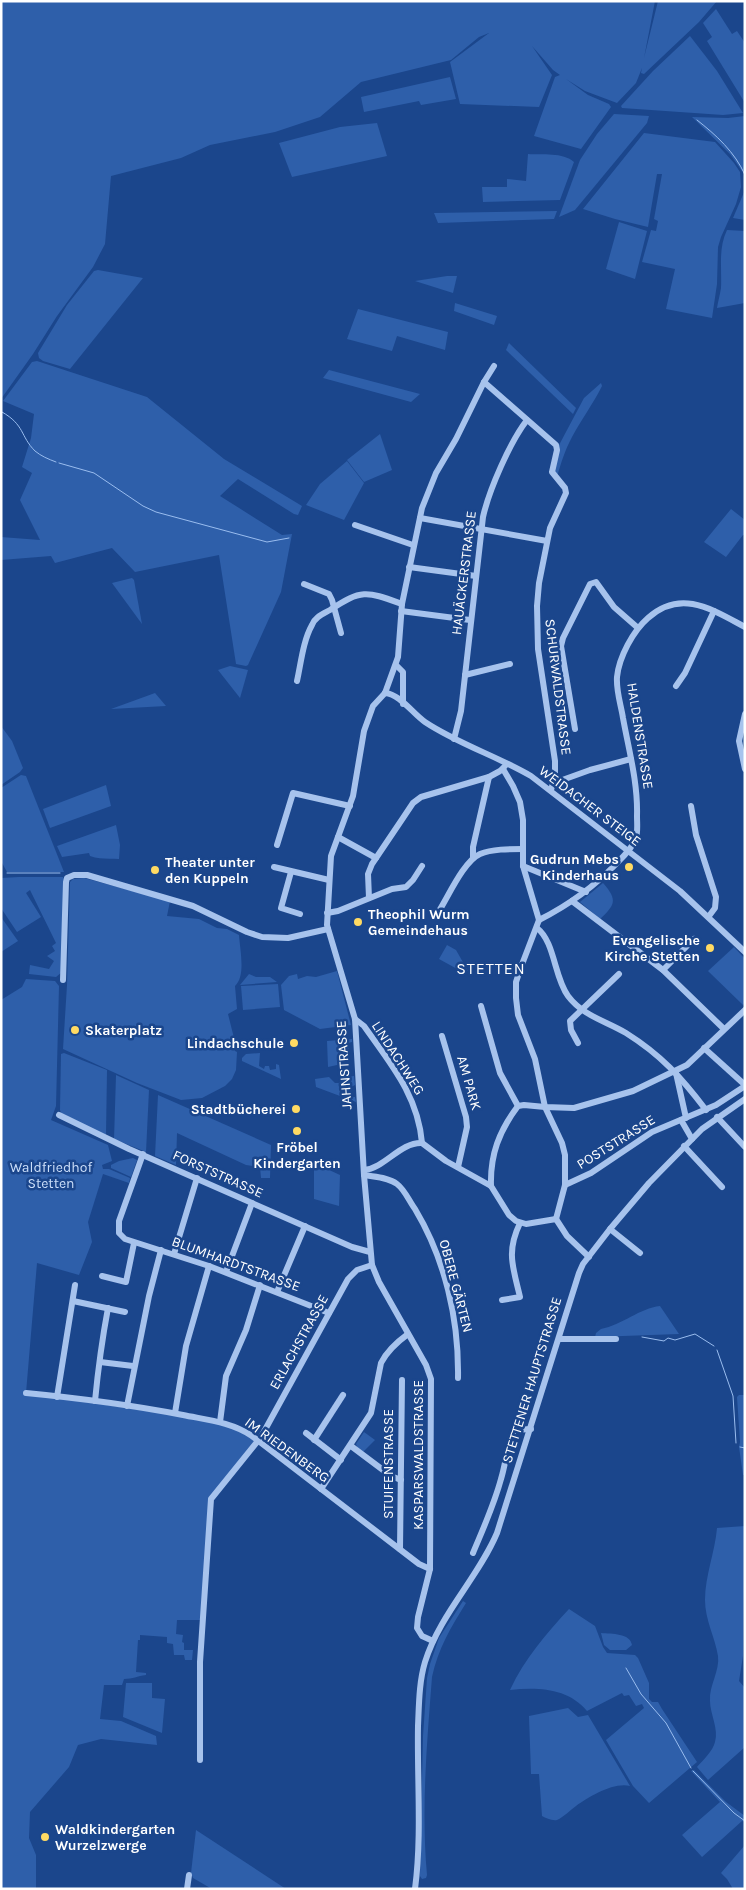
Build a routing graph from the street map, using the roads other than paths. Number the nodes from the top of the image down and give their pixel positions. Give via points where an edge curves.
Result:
1 (494, 366) dead end
2 (484, 382) junction
3 (527, 420) junction
4 (420, 518) junction
5 (355, 525) dead end
6 (481, 529) junction
7 (547, 541) junction
8 (413, 545) junction
9 (409, 567) junction
10 (476, 576) junction
11 (304, 584) dead end
12 (334, 607) junction
13 (401, 608) junction
14 (714, 611) junction
15 (470, 620) junction
16 (745, 627) edge
17 (638, 628) junction
18 (341, 633) dead end
19 (510, 664) dead end
20 (396, 665) junction
21 (465, 675) junction
22 (297, 681) dead end
23 (676, 686) dead end
24 (385, 693) junction
25 (403, 704) junction
26 (745, 714) edge
27 (575, 728) dead end
28 (454, 738) junction
29 (631, 759) junction
30 (744, 761) edge
31 (507, 762) junction
32 (503, 769) junction
33 (745, 769) edge
34 (489, 777) junction
35 (554, 783) junction
36 (551, 790) junction
37 (350, 806) junction
38 (691, 806) dead end
39 (338, 837) junction
40 (277, 845) dead end
41 (523, 849) junction
42 (628, 850) junction
43 (376, 858) junction
44 (473, 858) junction
45 (422, 866) dead end
46 (524, 866) junction
47 (274, 867) dead end
48 (291, 872) junction
49 (329, 880) junction
50 (586, 892) junction
51 (369, 898) junction
52 (572, 902) junction
53 (439, 911) dead end
54 (327, 913) junction
55 (300, 914) dead end
56 (709, 916) junction
57 (539, 920) junction
58 (537, 928) junction
59 (328, 929) junction
60 (694, 939) dead end
61 (745, 952) edge
62 (663, 970) junction
63 (619, 974) dead end
64 (62, 980) dead end
65 (481, 1006) dead end
66 (582, 1010) junction
67 (745, 1010) edge
68 (354, 1019) junction
69 (724, 1029) junction
70 (442, 1036) dead end
71 (578, 1043) dead end
72 (704, 1048) junction
73 (676, 1072) junction
74 (743, 1087) edge
75 (745, 1099) edge
76 (518, 1106) junction
77 (545, 1107) junction
78 (706, 1110) junction
79 (59, 1114) dead end
80 (717, 1117) junction
81 (684, 1119) junction
82 (692, 1139) junction
83 (422, 1143) junction
84 (684, 1146) junction
85 (745, 1147) edge
86 (143, 1154) junction
87 (458, 1167) junction
88 (364, 1172) junction
89 (197, 1178) junction
90 (565, 1185) junction
91 (491, 1186) junction
92 (722, 1187) dead end
93 (252, 1203) junction
94 (556, 1220) junction
95 (520, 1223) junction
96 (305, 1226) junction
97 (610, 1229) junction
98 (134, 1243) junction
99 (161, 1250) junction
100 (370, 1252) junction
101 (640, 1253) dead end
102 (174, 1254) junction
103 (589, 1257) junction
104 (372, 1265) junction
105 (209, 1266) junction
106 (226, 1272) junction
107 (102, 1276) dead end
108 (75, 1285) dead end
109 (260, 1286) junction
110 (277, 1292) junction
111 (502, 1300) dead end
112 (73, 1301) junction
113 (108, 1308) junction
114 (125, 1312) dead end
115 (328, 1313) junction
116 (408, 1334) junction
117 (559, 1339) junction
118 (616, 1339) dead end
119 (100, 1362) junction
120 (133, 1366) junction
121 (458, 1378) dead end
122 (402, 1380) dead end
123 (26, 1393) dead end
124 (343, 1395) dead end
125 (57, 1396) junction
126 (95, 1401) junction
127 (127, 1406) junction
128 (175, 1413) junction
129 (220, 1422) junction
130 (531, 1429) junction
131 (306, 1433) dead end
132 (257, 1440) junction
133 (314, 1440) junction
134 (350, 1446) junction
135 (341, 1460) junction
136 (400, 1480) junction
137 (320, 1489) junction
138 (400, 1549) junction
139 (473, 1553) dead end
140 (430, 1569) junction
141 (433, 1640) junction
142 (200, 1760) dead end
143 (189, 1875) dead end
144 (187, 1889) edge
145 (414, 1889) edge

1 - 2 street
2 - 3 street
2 - 4 street via 436,473
3 - 6 street, HAUÄCKERSTRASSE via 492,487
3 - 7 street, SCHURWALDSTRASSE via 557,448 552,472 566,493
4 - 6 street
4 - 8 street
5 - 8 street
6 - 7 street
6 - 10 street, HAUÄCKERSTRASSE
7 - 35 street, SCHURWALDSTRASSE via 539,583 537,628 555,762
8 - 9 street
9 - 10 street
9 - 13 street
10 - 15 street, HAUÄCKERSTRASSE
11 - 12 street via 328,594
12 - 13 street via 360,594 377,595
12 - 18 street
12 - 22 street via 312,623
13 - 15 street
13 - 20 street
14 - 16 street, HALDENSTRASSE
14 - 17 street, HALDENSTRASSE via 702,605 680,604 656,612
14 - 23 street
15 - 21 street, HAUÄCKERSTRASSE
17 - 27 street via 614,606 596,582 590,584 561,646
17 - 29 street, HALDENSTRASSE via 618,677
19 - 21 street
20 - 24 street, JAHNSTRASSE
20 - 25 street via 403,672
21 - 28 street, HAUÄCKERSTRASSE via 460,719
24 - 25 street, WEIDACHER STEIGE
24 - 37 street, JAHNSTRASSE via 373,706 364,732
25 - 28 street, WEIDACHER STEIGE via 423,721
26 - 30 street via 738,741
28 - 31 street, WEIDACHER STEIGE
29 - 35 street
29 - 42 street, HALDENSTRASSE via 637,796 637,832
30 - 33 street
31 - 32 street
31 - 36 street, WEIDACHER STEIGE
32 - 34 street
32 - 41 street via 520,802
34 - 43 street via 421,797
34 - 44 street
35 - 36 street, SCHURWALDSTRASSE
36 - 42 street, WEIDACHER STEIGE
37 - 39 street, JAHNSTRASSE
37 - 40 street via 293,793
38 - 56 street via 696,835 716,897 715,908
39 - 43 street
39 - 49 street, JAHNSTRASSE via 331,856
41 - 44 street via 488,852
41 - 46 street
42 - 50 street
42 - 56 street, WEIDACHER STEIGE
43 - 51 street via 368,874
44 - 53 street
45 - 51 street via 406,887
46 - 50 street
46 - 57 street
47 - 48 street
48 - 49 street
48 - 55 street via 281,908
49 - 54 street, JAHNSTRASSE
50 - 52 street
51 - 54 street
52 - 57 street
52 - 62 street
54 - 59 street, JAHNSTRASSE
56 - 61 street, WEIDACHER STEIGE
57 - 58 street
58 - 66 street via 545,936 562,987
58 - 77 street via 516,982 516,998 518,1015 535,1059
59 - 64 street via 288,938 262,937 187,904 74,874 66,882
59 - 68 street, JAHNSTRASSE
60 - 62 street
62 - 69 street
63 - 66 street
65 - 76 street via 500,1073
66 - 71 street via 570,1024
66 - 73 street via 630,1035
67 - 69 street
68 - 83 street, LINDACHWEG via 364,1026 410,1095 418,1116
68 - 88 street, JAHNSTRASSE
69 - 72 street
70 - 87 street, AM PARK via 466,1117 467,1127
72 - 73 street
72 - 74 street
73 - 77 street via 603,1101 574,1108
73 - 78 street
73 - 81 street
74 - 75 street
74 - 78 street, POSTSTRASSE
75 - 80 street, STETTENER HAUPTSTRASSE
76 - 77 street
76 - 91 street via 494,1152
77 - 90 street via 564,1150
78 - 81 street, POSTSTRASSE
79 - 86 street, FORSTSTRASSE
80 - 82 street, STETTENER HAUPTSTRASSE
80 - 85 street
81 - 82 street
81 - 90 street, POSTSTRASSE via 652,1132 591,1173
82 - 84 street, STETTENER HAUPTSTRASSE
83 - 87 street
83 - 88 street via 412,1144
84 - 92 street
84 - 97 street, STETTENER HAUPTSTRASSE
86 - 89 street, FORSTSTRASSE
86 - 98 street via 118,1225 121,1236
87 - 91 street
88 - 100 street, JAHNSTRASSE
88 - 121 street, OBERE GÄRTEN via 399,1186 434,1244 458,1339
89 - 93 street, FORSTSTRASSE
89 - 102 street
90 - 94 street
91 - 95 street via 509,1215
93 - 96 street, FORSTSTRASSE
93 - 106 street
94 - 95 street
94 - 103 street
95 - 111 street via 511,1254 520,1296
96 - 100 street, FORSTSTRASSE
96 - 110 street
97 - 101 street
97 - 103 street, STETTENER HAUPTSTRASSE
98 - 99 street, BLUMHARDTSTRASSE
98 - 107 street via 126,1282
99 - 102 street, BLUMHARDTSTRASSE
99 - 120 street
100 - 104 street, JAHNSTRASSE
102 - 105 street, BLUMHARDTSTRASSE
103 - 117 street, STETTENER HAUPTSTRASSE via 575,1284
104 - 115 street, ERLACHSTRASSE via 350,1276
104 - 116 street, KASPARSWALDSTRASSE
105 - 106 street, BLUMHARDTSTRASSE
105 - 128 street via 184,1352
106 - 109 street, BLUMHARDTSTRASSE
108 - 112 street
109 - 110 street, BLUMHARDTSTRASSE
109 - 129 street via 226,1376
110 - 115 street, BLUMHARDTSTRASSE
112 - 113 street
112 - 125 street
113 - 114 street
113 - 119 street
115 - 132 street, ERLACHSTRASSE
116 - 134 street via 392,1347 381,1363 371,1413
116 - 140 street, KASPARSWALDSTRASSE via 426,1365 432,1385
117 - 118 street
117 - 130 street, STETTENER HAUPTSTRASSE
119 - 120 street
119 - 126 street
120 - 127 street
122 - 136 street, STUIFENSTRASSE
123 - 125 street, IM RIEDENBERG
124 - 133 street
125 - 126 street, IM RIEDENBERG
126 - 127 street, IM RIEDENBERG
127 - 128 street, IM RIEDENBERG
128 - 129 street, IM RIEDENBERG
129 - 132 street, IM RIEDENBERG
130 - 139 street via 514,1430 502,1477
130 - 141 street, STETTENER HAUPTSTRASSE via 493,1542
131 - 133 street
132 - 137 street, IM RIEDENBERG
132 - 142 street, ERLACHSTRASSE via 211,1499 200,1662
133 - 135 street
134 - 135 street
134 - 136 street
135 - 137 street
136 - 138 street, STUIFENSTRASSE
137 - 138 street, IM RIEDENBERG
138 - 140 street, IM RIEDENBERG
140 - 141 street via 417,1628 422,1636
141 - 145 street, STETTENER HAUPTSTRASSE via 424,1664 419,1700
143 - 144 street

